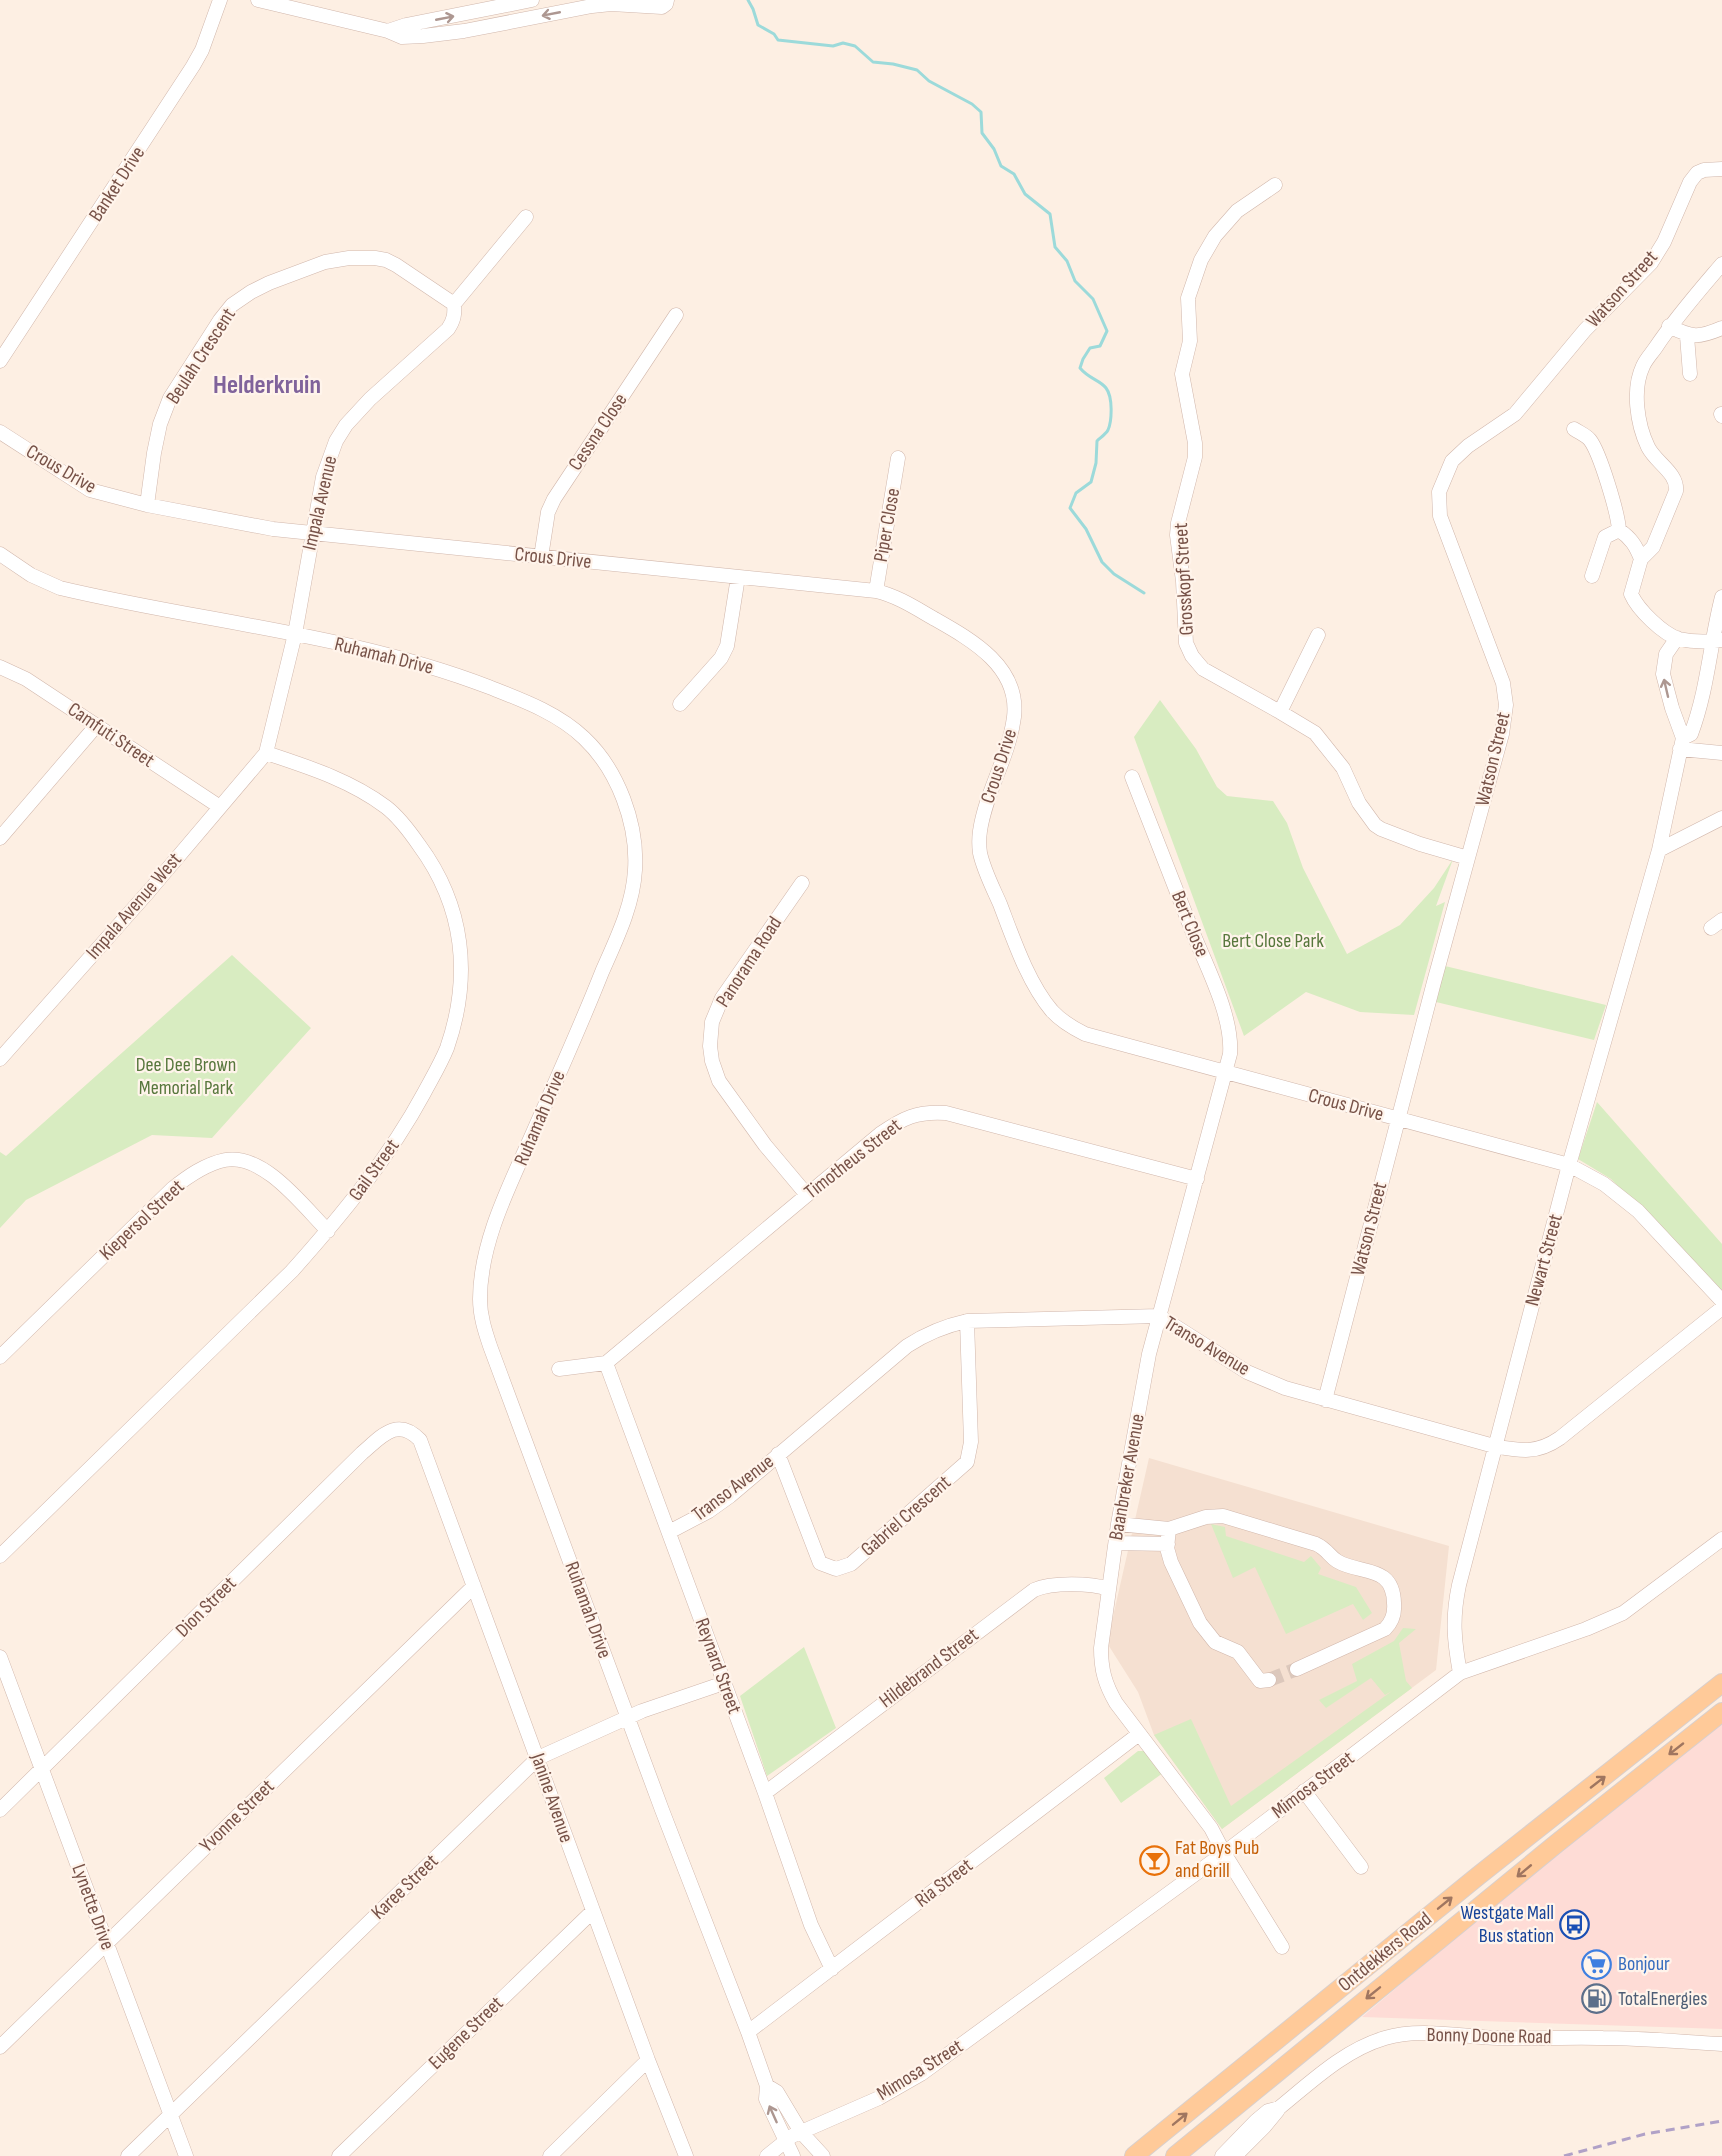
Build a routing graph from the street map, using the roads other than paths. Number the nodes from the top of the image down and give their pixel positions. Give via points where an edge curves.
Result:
1 (220, 0) edge
2 (258, 0) edge
3 (532, 0) edge
4 (667, 0) edge
5 (388, 31) junction
6 (1722, 169) edge
7 (1275, 185) dead end
8 (526, 217) dead end
9 (1722, 264) edge
10 (454, 304) junction
11 (676, 315) dead end
12 (1670, 326) junction
13 (1722, 328) edge
14 (1687, 336) junction
15 (0, 361) edge
16 (1690, 374) dead end
17 (1574, 429) dead end
18 (0, 432) edge
19 (898, 458) dead end
20 (147, 505) junction
21 (1619, 530) junction
22 (312, 533) junction
23 (0, 554) edge
24 (541, 557) junction
25 (1641, 559) junction
26 (1592, 576) dead end
27 (738, 577) junction
28 (876, 591) junction
29 (1722, 597) edge
30 (295, 634) junction
31 (1318, 635) dead end
32 (1677, 638) junction
33 (1717, 641) edge
34 (0, 667) edge
35 (680, 704) dead end
36 (1280, 712) junction
37 (96, 726) junction
38 (1681, 744) junction
39 (267, 753) junction
40 (1722, 753) edge
41 (1132, 777) dead end
42 (220, 807) junction
43 (1722, 818) edge
44 (0, 838) edge
45 (1659, 850) junction
46 (1468, 858) junction
47 (802, 883) dead end
48 (0, 1059) edge
49 (1223, 1073) junction
50 (1398, 1118) junction
51 (1569, 1165) junction
52 (1197, 1179) junction
53 (807, 1195) junction
54 (328, 1230) junction
55 (1721, 1303) edge
56 (1159, 1316) junction
57 (967, 1321) junction
58 (0, 1358) edge
59 (606, 1363) junction
60 (559, 1369) dead end
61 (1325, 1400) junction
62 (420, 1440) joint
63 (1494, 1446) junction
64 (778, 1454) junction
65 (1118, 1524) junction
66 (1169, 1529) junction
67 (669, 1532) junction
68 (1722, 1539) edge
69 (1116, 1543) junction
70 (1168, 1544) junction
71 (0, 1556) edge
72 (474, 1586) junction
73 (1109, 1589) junction
74 (0, 1657) edge
75 (1297, 1669) tunnel mouth
76 (1460, 1673) junction
77 (1269, 1680) dead end
78 (724, 1683) junction
79 (1722, 1683) edge
80 (1722, 1712) edge
81 (628, 1718) junction
82 (1139, 1734) junction
83 (538, 1758) junction
84 (42, 1769) junction
85 (1304, 1791) junction
86 (765, 1793) junction
87 (0, 1810) edge
88 (1224, 1853) junction
89 (1361, 1867) dead end
90 (593, 1911) junction
91 (106, 1943) junction
92 (1282, 1947) dead end
93 (832, 1969) junction
94 (748, 2032) junction
95 (1722, 2044) edge
96 (0, 2047) edge
97 (648, 2060) junction
98 (767, 2086) junction
99 (1279, 2108) junction
100 (171, 2114) junction
101 (801, 2132) junction
102 (785, 2141) junction
103 (128, 2156) edge
104 (186, 2156) edge
105 (339, 2156) edge
106 (550, 2156) edge
107 (686, 2156) edge
108 (767, 2156) edge
109 (793, 2156) edge
110 (824, 2156) edge
111 (1134, 2156) edge
112 (1175, 2156) edge
113 (1222, 2156) edge
114 (1235, 2156) edge

1 - 15 street, Banket Drive via 193,66
2 - 5 street
5 -> 3 street
4 -> 5 street via 662,7 592,6 423,36 402,38
6 - 46 street, Watson Street via 1697,173 1651,263 1584,330 1515,414 1452,460 1442,481 1438,498 1440,516 1506,697 1502,734
7 - 36 street, Grosskopf Street via 1225,223 1201,260 1190,289 1190,341 1182,374 1196,454 1178,535 1184,628 1192,656 1215,678
8 - 10 street, Impala Avenue
9 - 12 street
10 - 20 street, Beulah Crescent via 396,265 375,258 325,262 251,292 232,305 220,320 170,398 160,424
10 - 22 street, Impala Avenue via 453,322 448,329 370,399 336,441 323,477
11 - 24 street, Cessna Close via 550,505
12 - 14 street
12 - 25 street via 1643,366 1637,397 1647,446 1677,485 1653,547
13 - 14 street via 1701,336
14 - 16 street
17 - 21 street via 1594,447
18 - 20 street, Crous Drive via 90,490
19 - 28 street, Piper Close
20 - 22 street, Crous Drive
21 - 25 street via 1632,540
21 - 26 street via 1605,537
22 - 24 street, Crous Drive
22 - 30 street, Impala Avenue
23 - 30 street, Ruhamah Drive via 60,588
24 - 27 street, Crous Drive
25 - 32 street via 1631,588 1634,601 1644,614
27 - 28 street, Crous Drive
27 - 35 street via 727,646
28 - 49 street, Crous Drive via 898,598 980,646 1000,667 1008,684 1014,703 1011,733 983,817 979,843 1012,934 1045,1002 1060,1019 1085,1034
29 - 33 street
30 - 39 street, Impala Avenue
30 - 81 street, Ruhamah Drive via 459,676 534,705 586,740 616,782 625,804 635,851 630,903 502,1207 486,1256 480,1301 489,1346
31 - 36 street
32 - 33 street
38 -> 32 street via 1663,668 1666,654
33 - 38 street via 1691,734
34 - 37 street, Camfuti Street via 27,679
36 - 46 street, Grosskopf Street via 1315,733 1332,752 1375,825
37 - 42 street, Camfuti Street
37 - 44 street
38 - 40 street
38 - 45 street, Newart Street
39 - 42 street, Impala Avenue West
39 - 54 street, Gail Street via 322,771 388,808 430,859 459,928 460,983 446,1049 391,1150
41 - 49 street, Bert Close via 1228,1026 1230,1054
42 - 48 street, Impala Avenue West
43 - 45 street
45 - 51 street, Newart Street
46 - 50 street, Watson Street
47 - 53 street, Panorama Road via 722,998 712,1022 710,1046 719,1080
49 - 50 street, Crous Drive
49 - 52 street, Baanbreker Avenue
50 - 51 street, Crous Drive
50 - 61 street, Watson Street
51 - 55 street, Crous Drive via 1604,1184 1638,1211
51 - 63 street, Newart Street
52 - 53 street, Timotheus Street via 931,1112 899,1120
52 - 56 street, Baanbreker Avenue
53 - 59 street, Timotheus Street
54 - 58 street, Kiepersol Street via 271,1174 256,1165 235,1160 215,1163 172,1189
54 - 71 street, Gail Street via 292,1271
55 - 63 street, Transo Avenue via 1548,1446 1518,1451
56 - 57 street, Transo Avenue
56 - 61 street, Transo Avenue via 1247,1372
56 - 65 street, Baanbreker Avenue
57 - 64 street, Transo Avenue via 927,1333 907,1346
57 - 64 street, Gabriel Crescent via 971,1442 967,1462 851,1564 836,1569 820,1563
59 - 60 street
59 - 67 street, Reynard Street
61 - 63 street, Transo Avenue
62 - 72 street, Janine Avenue
62 - 84 street, Dion Street via 407,1430 394,1429 362,1453
63 - 76 street, Newart Street via 1454,1610
64 - 67 street, Transo Avenue via 709,1511
65 - 66 street
65 - 69 street, Baanbreker Avenue
66 - 70 street
66 - 75 street via 1206,1517 1223,1516 1316,1544 1338,1561 1373,1571 1390,1583 1394,1610 1385,1629
67 - 78 street, Reynard Street
68 - 76 street, Mimosa Street via 1623,1613
69 - 70 street
69 - 73 street, Baanbreker Avenue
70 - 77 street via 1171,1562 1200,1623 1212,1639 1238,1652 1260,1681
72 - 83 street, Janine Avenue
72 - 91 street, Yvonne Street
73 - 82 street, Baanbreker Avenue via 1101,1668 1107,1687
73 - 86 street, Hildebrand Street via 1096,1585 1045,1586 1034,1590
74 - 84 street, Lynette Drive
76 - 85 street, Mimosa Street
78 - 81 street, Karee Street
78 - 86 street, Reynard Street
111 -> 79 main road, Ontdekkers Road
80 -> 112 main road, Ontdekkers Road
81 - 83 street, Karee Street
81 - 94 street, Ruhamah Drive
82 - 88 street, Baanbreker Avenue via 1211,1828
82 - 93 street, Ria Street
83 - 90 street, Janine Avenue
83 - 100 street, Karee Street
84 - 87 street, Dion Street
84 - 91 street, Lynette Drive
85 - 88 street, Mimosa Street
85 - 89 street
86 - 93 street, Reynard Street via 811,1925
88 - 92 street, Baanbreker Avenue
88 - 101 street, Mimosa Street via 921,2074
90 - 97 street, Janine Avenue
90 - 105 street, Eugene Street
91 - 96 street, Yvonne Street
91 - 100 street, Lynette Drive
93 - 94 street, Ria Street
94 - 98 street, Ruhamah Drive
95 - 99 street, Bonny Doone Road via 1605,2037 1404,2034 1366,2045 1337,2062
97 - 106 street
97 - 107 street, Janine Avenue
98 - 101 street, Ruhamah Drive via 777,2092
102 -> 98 street, Ruhamah Drive via 766,2099
99 - 113 street, Bonny Doone Road via 1256,2121
99 - 114 street, Bonny Doone Road
100 - 103 street, Karee Street
100 - 104 street, Lynette Drive
101 - 102 street, Mimosa Street
101 - 110 street, Ruhamah Drive
102 - 108 street, Mimosa Street
102 - 109 street, Ruhamah Drive

